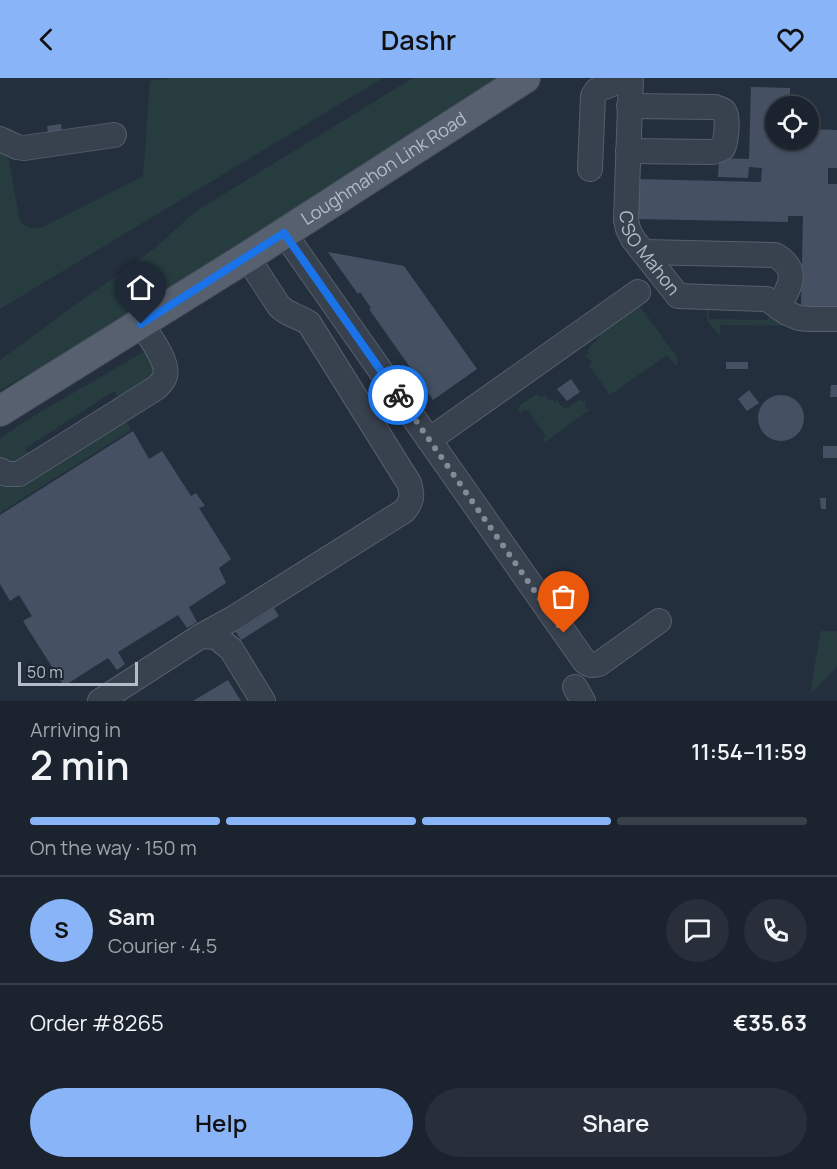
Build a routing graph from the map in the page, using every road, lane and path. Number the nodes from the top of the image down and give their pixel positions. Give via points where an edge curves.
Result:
1 (525, 78) edge
2 (629, 78) edge
3 (629, 106) junction
4 (114, 135) dead end
5 (0, 139) edge
6 (628, 151) junction
7 (590, 169) dead end
8 (284, 233) junction
9 (644, 252) junction
10 (248, 257) junction
11 (638, 292) dead end
12 (778, 306) junction
13 (837, 319) edge
14 (141, 324) junction
15 (0, 411) edge
16 (429, 440) junction
17 (0, 470) edge
18 (232, 619) junction
19 (659, 621) dead end
20 (201, 636) junction
21 (231, 649) junction
22 (100, 701) edge
23 (263, 701) edge

1 - 8 main road, Loughmahon Link Road
2 - 3 lane, CSO Mahon
2 - 7 lane via 597,90 593,96
3 - 6 lane, CSO Mahon
3 - 6 lane via 721,109 726,116 726,143 713,152
4 - 5 lane via 24,148
6 - 9 lane, CSO Mahon via 626,220 633,239
8 - 10 main road, Loughmahon Link Road
8 - 16 lane
9 - 12 lane, CSO Mahon via 678,296 767,298
9 - 12 lane via 775,255 790,270 791,279 791,286
10 - 14 main road, Loughmahon Link Road
10 - 18 lane via 284,312 309,323 413,493 404,511
11 - 16 lane
12 - 13 lane, CSO Mahon via 799,318
14 - 15 main road, Loughmahon Link Road
14 - 17 lane via 165,363 166,374 156,388 19,474
16 - 19 lane via 585,662 599,664
18 - 20 lane
18 - 21 lane via 227,638
20 - 21 lane via 216,637
20 - 22 lane
21 - 23 lane

